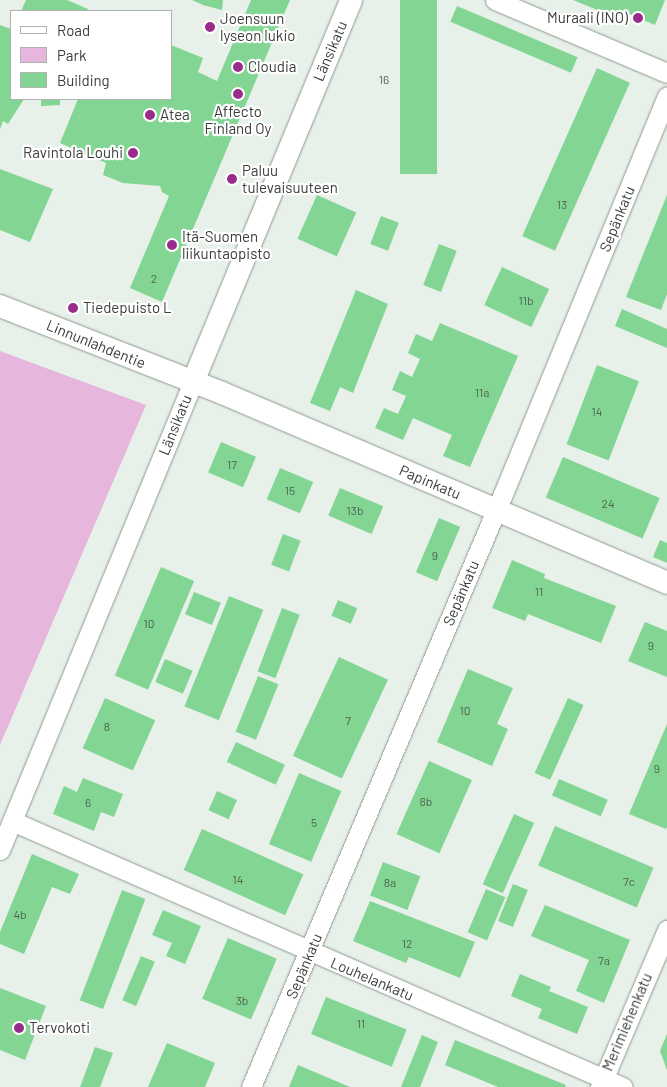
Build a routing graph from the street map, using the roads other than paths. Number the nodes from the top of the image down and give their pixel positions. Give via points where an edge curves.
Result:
1 (351, 0) edge
2 (495, 0) edge
3 (667, 73) edge
4 (667, 97) edge
5 (0, 306) edge
6 (193, 382) junction
7 (496, 509) junction
8 (667, 583) edge
9 (12, 822) junction
10 (0, 850) edge
11 (667, 930) edge
12 (310, 952) junction
13 (602, 1083) edge
14 (252, 1087) edge
15 (623, 1087) edge

1 - 6 street, Länsikatu
2 - 3 street
4 - 7 street, Sepänkatu
5 - 6 street, Linnunlahdentie
6 - 7 street, Papinkatu
6 - 9 street, Länsikatu
7 - 8 street, Papinkatu
7 - 12 street, Sepänkatu
9 - 10 street, Länsikatu
9 - 12 street, Louhelankatu
11 - 13 street, Merimiehenkatu
12 - 13 street, Louhelankatu
12 - 14 street, Sepänkatu
13 - 15 street, Louhelankatu

